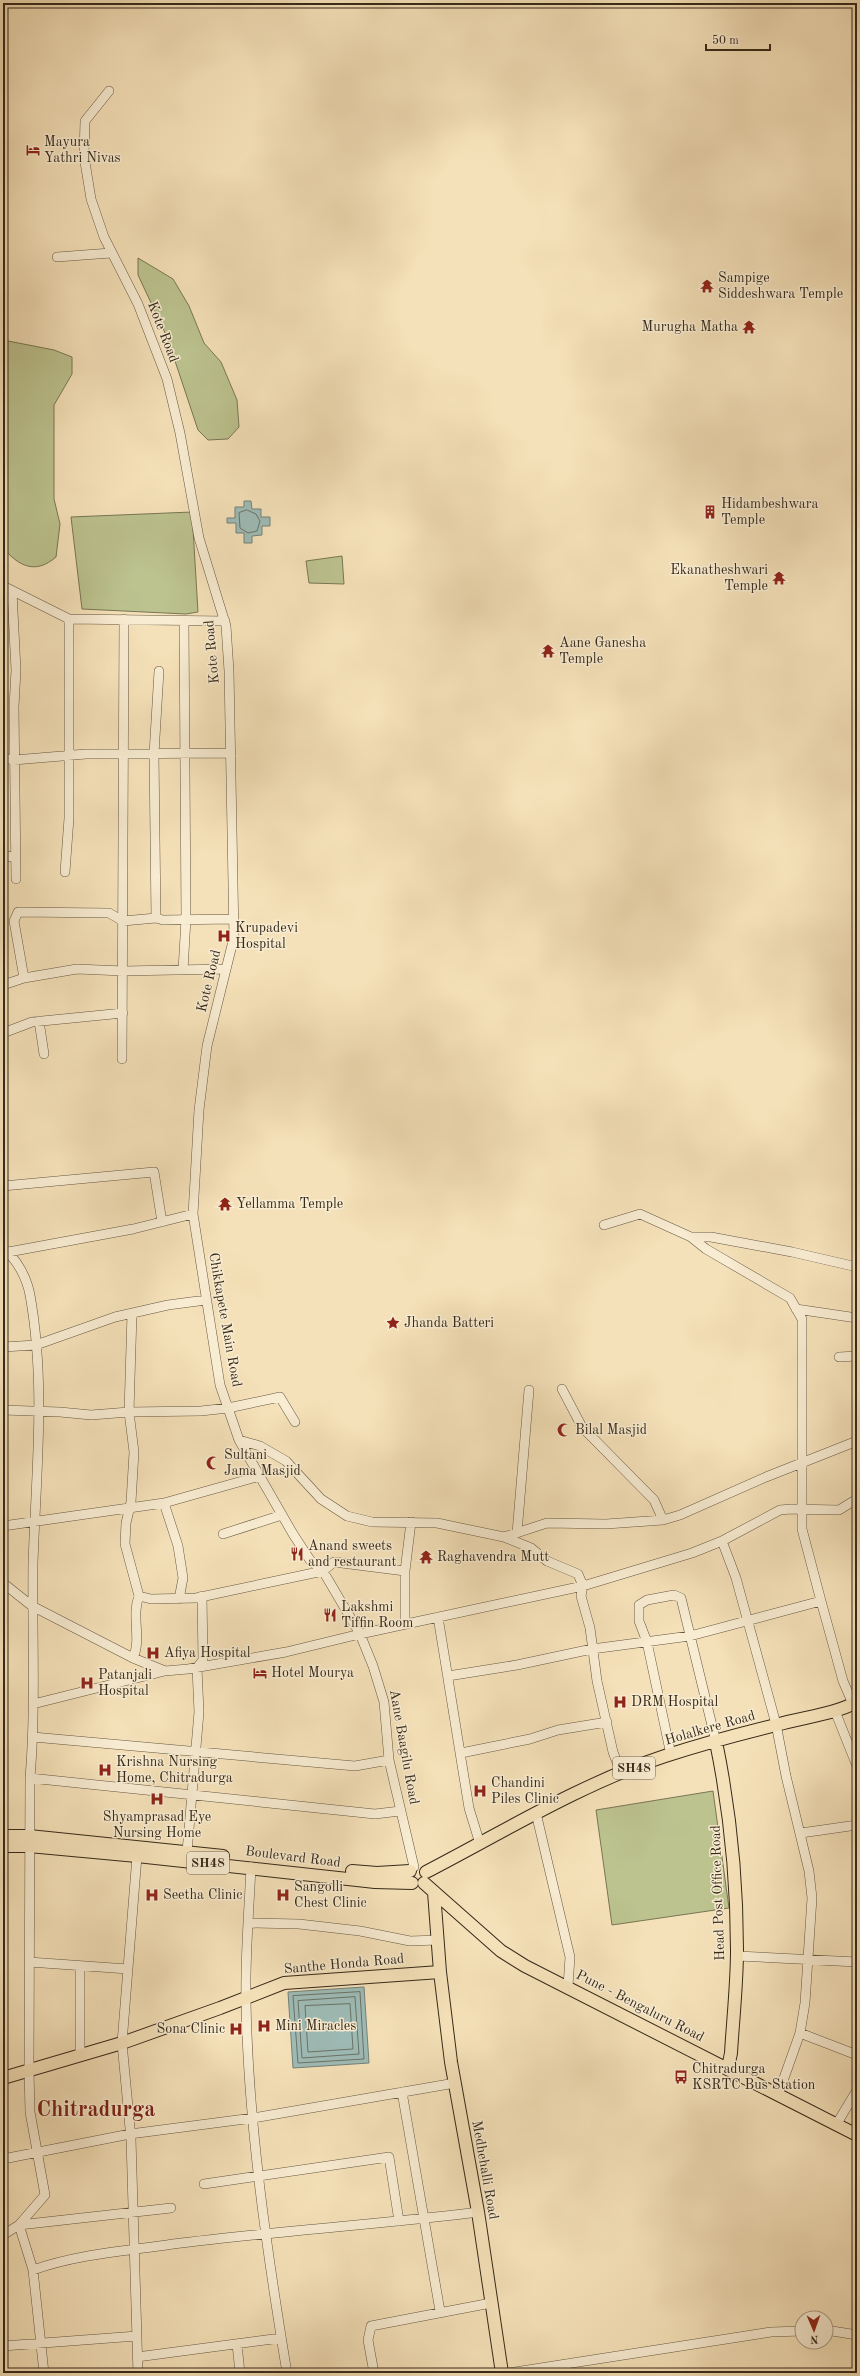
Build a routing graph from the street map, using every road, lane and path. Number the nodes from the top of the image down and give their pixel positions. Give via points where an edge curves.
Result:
1 (109, 91) dead end
2 (111, 253) junction
3 (57, 257) dead end
4 (3, 586) edge
5 (12, 592) junction
6 (13, 614) junction
7 (3, 615) edge
8 (69, 619) junction
9 (124, 619) junction
10 (184, 621) junction
11 (226, 621) junction
12 (159, 671) dead end
13 (231, 753) junction
14 (122, 754) junction
15 (154, 754) junction
16 (186, 754) junction
17 (69, 756) junction
18 (3, 758) edge
19 (14, 760) junction
20 (3, 856) edge
21 (16, 857) junction
22 (65, 872) dead end
23 (16, 880) dead end
24 (156, 918) junction
25 (186, 919) junction
26 (234, 919) junction
27 (123, 921) junction
28 (226, 969) junction
29 (123, 970) junction
30 (183, 970) junction
31 (24, 978) junction
32 (3, 985) edge
33 (123, 1013) junction
34 (39, 1021) junction
35 (3, 1033) edge
36 (44, 1054) dead end
37 (122, 1059) dead end
38 (3, 1186) edge
39 (193, 1214) junction
40 (162, 1222) junction
41 (604, 1225) dead end
42 (691, 1237) junction
43 (4, 1251) edge
44 (857, 1267) edge
45 (206, 1300) junction
46 (796, 1309) junction
47 (132, 1313) junction
48 (857, 1318) edge
49 (36, 1345) junction
50 (3, 1347) edge
51 (857, 1356) edge
52 (839, 1357) dead end
53 (562, 1389) dead end
54 (529, 1390) dead end
55 (228, 1408) junction
56 (3, 1410) edge
57 (38, 1412) junction
58 (129, 1412) junction
59 (295, 1422) dead end
60 (239, 1440) junction
61 (857, 1441) edge
62 (804, 1462) junction
63 (260, 1476) junction
64 (857, 1499) edge
65 (164, 1503) junction
66 (130, 1506) junction
67 (804, 1509) junction
68 (282, 1515) junction
69 (34, 1520) junction
70 (663, 1520) junction
71 (411, 1522) junction
72 (3, 1526) edge
73 (517, 1533) junction
74 (223, 1534) dead end
75 (504, 1537) junction
76 (722, 1541) junction
77 (323, 1571) junction
78 (405, 1571) junction
79 (3, 1583) edge
80 (583, 1586) junction
81 (139, 1596) junction
82 (202, 1596) junction
83 (179, 1599) junction
84 (821, 1600) junction
85 (32, 1606) junction
86 (438, 1617) junction
87 (746, 1619) junction
88 (405, 1624) junction
89 (360, 1634) junction
90 (690, 1636) junction
91 (647, 1642) junction
92 (592, 1649) junction
93 (133, 1658) junction
94 (197, 1668) junction
95 (165, 1671) junction
96 (448, 1676) junction
97 (855, 1703) edge
98 (33, 1704) junction
99 (835, 1711) junction
100 (607, 1722) junction
101 (776, 1724) junction
102 (33, 1737) junction
103 (716, 1742) junction
104 (196, 1750) junction
105 (461, 1753) junction
106 (671, 1755) junction
107 (389, 1760) junction
108 (857, 1766) edge
109 (621, 1773) junction
110 (30, 1778) junction
111 (192, 1796) junction
112 (400, 1811) junction
113 (536, 1813) junction
114 (857, 1825) edge
115 (801, 1833) junction
116 (3, 1836) edge
117 (29, 1841) junction
118 (480, 1844) junction
119 (3, 1846) edge
120 (187, 1852) junction
121 (137, 1856) junction
122 (251, 1867) junction
123 (412, 1869) junction
124 (421, 1879) junction
125 (434, 1892) junction
126 (248, 1923) junction
127 (438, 1940) junction
128 (737, 1956) junction
129 (808, 1960) junction
130 (29, 1962) junction
131 (857, 1962) edge
132 (80, 1966) junction
133 (128, 1969) junction
134 (440, 1972) junction
135 (568, 1986) junction
136 (246, 1999) junction
137 (800, 2033) junction
138 (122, 2043) junction
139 (857, 2054) edge
140 (80, 2056) junction
141 (728, 2068) junction
142 (29, 2070) junction
143 (3, 2078) edge
144 (455, 2083) junction
145 (857, 2090) edge
146 (402, 2092) junction
147 (778, 2095) junction
148 (253, 2118) junction
149 (836, 2124) junction
150 (130, 2134) junction
151 (857, 2135) edge
152 (38, 2154) junction
153 (3, 2159) edge
154 (260, 2176) junction
155 (204, 2184) dead end
156 (171, 2208) dead end
157 (134, 2212) junction
158 (478, 2212) junction
159 (424, 2219) junction
160 (399, 2221) junction
161 (19, 2225) junction
162 (267, 2232) junction
163 (3, 2235) edge
164 (135, 2249) junction
165 (33, 2270) junction
166 (491, 2303) junction
167 (440, 2311) junction
168 (794, 2331) edge
169 (834, 2331) edge
170 (857, 2335) edge
171 (137, 2336) junction
172 (281, 2338) junction
173 (41, 2342) junction
174 (236, 2344) junction
175 (3, 2346) edge
176 (137, 2357) junction
177 (44, 2373) edge
178 (138, 2373) edge
179 (240, 2373) edge
180 (287, 2373) edge
181 (374, 2373) edge
182 (502, 2373) edge
183 (508, 2373) edge

1 - 2 street, Kote Road via 84,121 84,156 91,199
2 - 3 street
2 - 11 street, Kote Road via 138,304 167,379 200,538
4 - 5 street
5 - 6 street
5 - 8 street
6 - 7 street
6 - 19 street via 16,670
8 - 9 street
8 - 17 street
9 - 10 street
9 - 14 street
10 - 11 street
10 - 16 street
11 - 13 street, Kote Road
12 - 15 street
13 - 16 street
13 - 26 street, Kote Road
14 - 15 street
14 - 17 street
14 - 27 street
15 - 16 street
15 - 24 street
16 - 25 street
17 - 19 street
17 - 22 street
18 - 19 street
19 - 21 street
20 - 21 street
21 - 23 street
24 - 25 street
24 - 27 street
25 - 26 street
25 - 30 street
26 - 28 street, Kote Road via 234,937
27 - 29 street
27 - 31 street via 109,913 18,912 14,921
28 - 30 street
28 - 39 street, Kote Road via 207,1046 199,1110
29 - 30 street
29 - 31 street via 77,968
29 - 33 street
31 - 32 street
33 - 34 street
33 - 37 street
34 - 35 street
34 - 36 street
38 - 40 street via 154,1172
39 - 40 street
39 - 45 street, Chikkapete Main Road
40 - 43 street
41 - 42 street via 640,1214
42 - 44 street via 711,1237
42 - 46 street via 706,1249 790,1298
43 - 49 street via 21,1269 30,1293
45 - 47 street
45 - 55 street, Chikkapete Main Road via 220,1385
46 - 48 street
46 - 62 street via 802,1319
47 - 49 street
47 - 58 street
49 - 50 street
49 - 57 street via 39,1368
51 - 52 street
53 - 70 street via 582,1427 654,1500
54 - 73 street
55 - 58 street
55 - 59 street via 280,1396
55 - 60 street, Chikkapete Main Road
56 - 57 street
57 - 58 street via 91,1415
57 - 69 street
58 - 66 street via 134,1452
60 - 63 street, Chikkapete Main Road
60 - 71 street via 260,1446 286,1461 321,1499 347,1516 372,1522
61 - 62 street
62 - 67 street
62 - 70 street
63 - 65 street
63 - 68 street, Chikkapete Main Road
64 - 67 street via 839,1510
65 - 66 street
65 - 83 street via 178,1546 183,1578
66 - 69 street
66 - 81 street via 125,1544
67 - 76 street via 780,1510
67 - 84 street via 802,1529
68 - 74 street
68 - 77 street, Chikkapete Main Road via 310,1560
69 - 72 street
69 - 85 street
70 - 73 street via 606,1524 547,1523
71 - 75 street via 437,1523
71 - 78 street
73 - 75 street
75 - 80 street via 531,1548 547,1561 578,1574
76 - 80 street via 692,1553
76 - 87 street via 736,1578
77 - 78 street via 334,1562
77 - 82 street
77 - 89 street, Chikkapete Main Road
78 - 88 street
79 - 85 street
80 - 86 street
80 - 92 street via 581,1596 590,1628
81 - 83 street via 151,1599
81 - 93 street via 135,1605 137,1650
82 - 83 street
82 - 94 street via 203,1660
84 - 87 street
84 - 97 street via 843,1681
85 - 93 street
85 - 98 street
86 - 88 street
86 - 96 street
87 - 90 street
87 - 101 street
88 - 89 street
89 - 94 street via 286,1652
89 - 107 street, Aane Baagilu Road via 384,1702
90 - 91 street
90 - 91 street via 683,1602 674,1594 647,1600 639,1605 639,1621
90 - 103 street
91 - 92 street
91 - 106 street
92 - 96 street
92 - 100 street
93 - 95 street
94 - 95 street
94 - 104 street via 199,1712
95 - 98 street
96 - 105 street
97 - 99 main road, Holalkere Road / SH48
98 - 102 street
99 - 101 main road, Holalkere Road / SH48
99 - 108 street
100 - 105 street via 558,1730 530,1739
100 - 109 street via 613,1752
101 - 103 main road, Holalkere Road / SH48
101 - 115 street
102 - 104 street
102 - 110 street
103 - 106 main road, Holalkere Road / SH48
103 - 128 main road, Head Post Office Road via 730,1821
104 - 107 street via 355,1766
104 - 111 street
105 - 118 street via 469,1808
106 - 109 main road, Holalkere Road / SH48
107 - 112 street, Aane Baagilu Road
109 - 113 main road, Holalkere Road / SH48
110 - 111 street
110 - 117 street
111 - 112 street via 375,1814
111 - 120 street
112 - 123 street, Aane Baagilu Road
113 - 118 main road, Holalkere Road / SH48
113 - 135 street via 570,1957
114 - 115 street
115 - 129 street via 812,1898
116 - 117 main road, Boulevard Road / SH48
117 - 119 main road, Boulevard Road / SH48
117 - 120 main road, Boulevard Road / SH48
117 - 121 main road, Boulevard Road / SH48
117 - 130 street
118 - 124 main road, Holalkere Road / SH48
120 - 123 main road, Boulevard Road / SH48 via 358,1872
121 - 122 main road, Boulevard Road / SH48
121 - 133 street
122 - 124 main road, Boulevard Road / SH48 via 375,1882
122 - 126 street
123 - 124 main road via 409,1876
124 - 125 main road, Pune - Bengaluru Road
125 - 127 main road, Medhehalli Road
125 - 135 main road, Pune - Bengaluru Road via 501,1951 525,1966
126 - 127 street via 299,1924 360,1931 410,1941
126 - 136 street
127 - 134 main road, Medhehalli Road
128 - 129 street
128 - 141 main road, Head Post Office Road
129 - 131 street
129 - 137 street
130 - 132 street
130 - 142 street
132 - 133 street
132 - 140 street
133 - 138 street
134 - 136 main road, Santhe Honda Road via 297,1981 272,1986
134 - 144 main road, Medhehalli Road
135 - 141 main road, Pune - Bengaluru Road
136 - 138 main road, Santhe Honda Road
136 - 148 street
137 - 139 street
137 - 147 street
138 - 140 main road, Santhe Honda Road
138 - 150 street
140 - 142 main road, Santhe Honda Road
141 - 147 main road, Pune - Bengaluru Road
142 - 143 main road, Santhe Honda Road
142 - 152 street via 30,2112
144 - 146 street
144 - 158 main road, Medhehalli Road
145 - 149 street
146 - 148 street
146 - 159 street
147 - 149 main road, Pune - Bengaluru Road
148 - 150 street
148 - 154 street
149 - 151 main road, Pune - Bengaluru Road
150 - 152 street
150 - 157 street
152 - 153 street
152 - 161 street via 45,2195
154 - 155 street
154 - 160 street via 389,2157
154 - 162 street
156 - 157 street
157 - 161 street
157 - 164 street
158 - 159 street
158 - 166 main road, Medhehalli Road
159 - 160 street
159 - 167 street
160 - 162 street
161 - 163 street
161 - 165 street
162 - 164 street
162 - 172 street
164 - 165 street via 63,2259
164 - 171 street
165 - 173 street
166 - 167 street
166 - 182 main road, Medhehalli Road
167 - 181 street via 371,2326 368,2340
168 - 183 street via 771,2332
169 - 170 street
171 - 173 street
171 - 176 street
172 - 174 street
172 - 180 street
173 - 175 street
173 - 177 street
174 - 176 street
174 - 179 street
176 - 178 street

